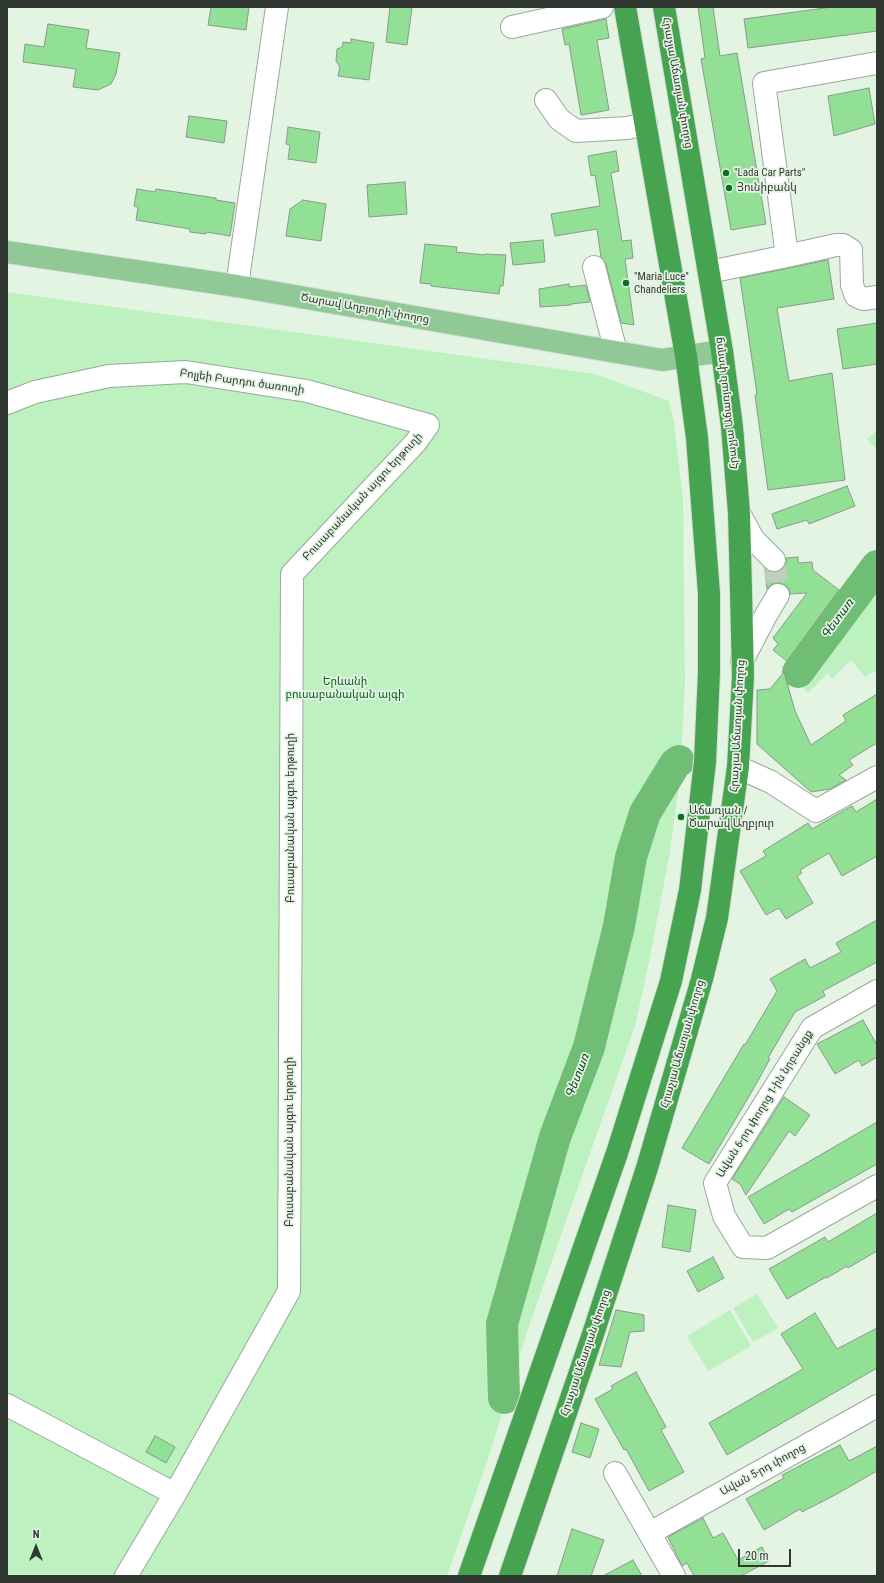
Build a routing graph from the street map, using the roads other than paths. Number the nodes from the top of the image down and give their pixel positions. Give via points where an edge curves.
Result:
1 (277, 7) edge
2 (602, 7) edge
3 (625, 7) edge
4 (664, 7) edge
5 (512, 27) dead end
6 (877, 63) edge
7 (546, 100) dead end
8 (646, 124) junction
9 (7, 252) edge
10 (787, 256) junction
11 (594, 267) dead end
12 (709, 272) junction
13 (237, 286) junction
14 (877, 297) edge
15 (722, 351) junction
16 (616, 352) junction
17 (686, 356) junction
18 (7, 403) edge
19 (428, 425) joint
20 (739, 513) junction
21 (774, 560) tunnel mouth
22 (778, 595) tunnel mouth
23 (742, 661) junction
24 (738, 767) junction
25 (877, 777) edge
26 (877, 991) edge
27 (877, 1186) edge
28 (7, 1405) edge
29 (877, 1406) edge
30 (616, 1474) dead end
31 (175, 1494) junction
32 (650, 1533) junction
33 (512, 1572) edge
34 (126, 1576) edge
35 (469, 1576) edge
36 (674, 1576) edge

1 - 13 street
2 - 5 street
3 - 8 highway
4 - 12 highway, Հրաչյա Աճառյան փողոց
6 - 10 street via 764,83
7 - 8 street via 559,119 576,131 627,128
8 - 17 highway
9 - 13 main road, Ծարավ Աղբյուրի փողոց
10 - 12 street
10 - 14 street via 844,245 851,250 852,285 856,296 864,299
11 - 16 street
12 - 15 highway, Հրաչյա Աճառյան փողոց
13 - 16 main road, Ծարավ Աղբյուրի փողոց
15 - 17 main road, Ծարավ Աղբյուրի փողոց
15 - 20 highway, Հրաչյա Աճառյան փողոց via 732,427
16 - 17 main road, Ծարավ Աղբյուրի փողոց via 662,360
17 - 35 highway via 697,438 709,594 706,762 690,890 671,980 617,1153
18 - 19 street, Բոլլեի Բարդու ծառուղի via 35,392 109,376 186,372 307,391
19 - 31 street, Բուսաբանական այգու երթուղի via 416,442 292,574 289,1291
20 - 21 street via 752,539
20 - 23 highway, Հրաչյա Աճառյան փողոց
22 - 23 street
23 - 24 highway, Հրաչյա Աճառյան փողոց
24 - 25 street via 770,782 816,811
24 - 33 highway, Հրաչյա Աճառյան փողոց via 717,918 702,979 647,1168
26 - 27 street, Ավան 6-րդ փողոց 1-ին նրբանցք via 812,1028 715,1183 724,1216 743,1247 767,1248
28 - 31 street
29 - 32 street, Ավան 5-րդ փողոց
30 - 32 street
31 - 34 street, Բուսաբանական այգու երթուղի
32 - 36 street

